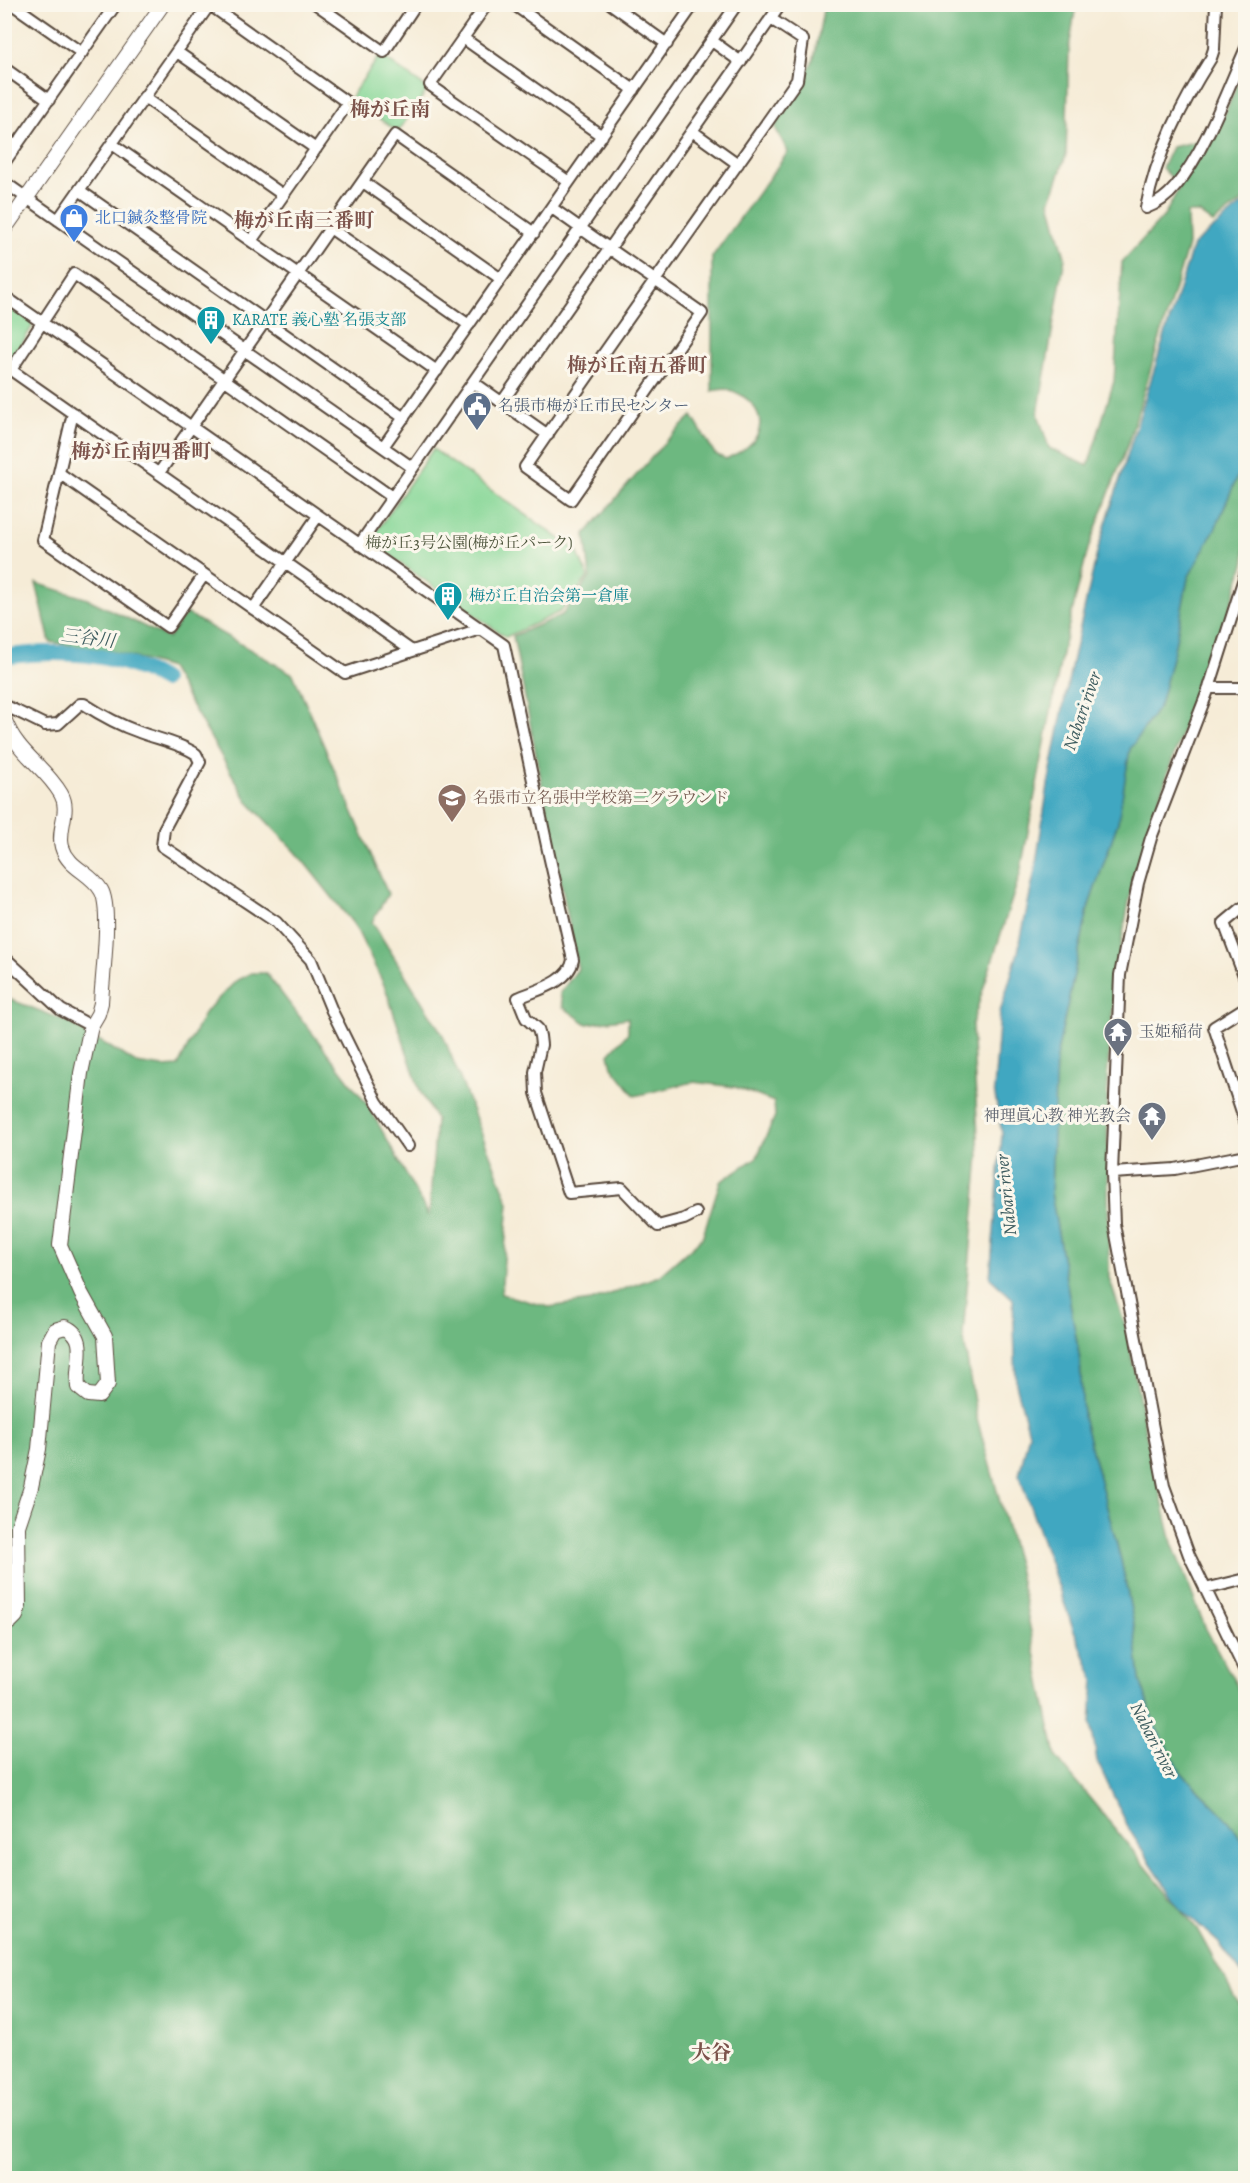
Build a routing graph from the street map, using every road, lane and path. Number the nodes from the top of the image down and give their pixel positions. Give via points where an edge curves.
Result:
1 (12, 4) edge
2 (163, 4) edge
3 (316, 4) edge
4 (487, 4) edge
5 (513, 4) edge
6 (611, 4) edge
7 (694, 4) edge
8 (737, 4) edge
9 (781, 4) edge
10 (1216, 4) edge
11 (113, 5) edge
12 (210, 5) edge
13 (416, 5) edge
14 (771, 19) junction
15 (463, 38) junction
16 (712, 41) junction
17 (667, 44) junction
18 (1245, 48) edge
19 (177, 52) junction
20 (82, 53) junction
21 (741, 62) junction
22 (4, 68) edge
23 (634, 90) junction
24 (144, 97) junction
25 (49, 100) junction
26 (692, 131) junction
27 (602, 136) junction
28 (4, 138) edge
29 (112, 144) junction
30 (16, 147) junction
31 (316, 149) junction
32 (4, 163) edge
33 (738, 164) junction
34 (4, 182) edge
35 (363, 182) junction
36 (569, 182) junction
37 (79, 190) junction
38 (283, 195) junction
39 (27, 198) junction
40 (552, 208) junction
41 (58, 220) junction
42 (5, 228) edge
43 (330, 228) junction
44 (581, 228) junction
45 (534, 233) junction
46 (251, 241) junction
47 (610, 248) junction
48 (298, 274) junction
49 (501, 279) junction
50 (656, 281) junction
51 (4, 296) edge
52 (265, 321) junction
53 (41, 322) junction
54 (469, 325) junction
55 (245, 350) junction
56 (437, 371) junction
57 (224, 380) junction
58 (473, 382) junction
59 (502, 402) junction
60 (73, 413) junction
61 (404, 418) junction
62 (191, 426) junction
63 (548, 435) junction
64 (383, 447) junction
65 (413, 468) junction
66 (59, 473) junction
67 (159, 473) junction
68 (392, 497) junction
69 (318, 516) junction
70 (359, 545) junction
71 (286, 562) junction
72 (1245, 572) edge
73 (204, 575) junction
74 (253, 609) junction
75 (480, 629) junction
76 (412, 651) junction
77 (1209, 688) junction
78 (1245, 688) edge
79 (4, 705) edge
80 (4, 718) edge
81 (1242, 908) dead end
82 (4, 957) edge
83 (1245, 981) edge
84 (1245, 1007) edge
85 (92, 1026) junction
86 (1242, 1102) edge
87 (1245, 1124) edge
88 (408, 1146) dead end
89 (1245, 1155) edge
90 (1112, 1173) junction
91 (696, 1213) dead end
92 (1245, 1579) edge
93 (1205, 1588) junction
94 (4, 1622) edge
95 (1245, 1673) edge

1 - 20 street
2 - 39 street
3 - 13 street via 384,52
4 - 15 street
5 - 23 street
6 - 17 street
7 - 17 street
8 - 16 street
9 - 14 street
10 - 18 street via 1211,58 1174,124 1155,169 1146,208 1169,194 1185,174
11 - 20 street
12 - 19 street
12 - 31 street via 348,102
14 - 21 street
14 - 33 street via 803,40 798,80
15 - 27 street
15 - 36 street via 430,85
16 - 21 street
16 - 44 street
17 - 23 street
19 - 24 street
19 - 31 street
20 - 25 street
21 - 26 street
22 - 25 street
23 - 27 street
24 - 29 street
24 - 38 street
25 - 30 street
26 - 33 street
26 - 47 street
27 - 36 street
28 - 30 street
29 - 37 street
29 - 46 street
30 - 32 street
31 - 38 street
33 - 50 street
34 - 39 street
35 - 43 street
35 - 45 street via 396,135
35 - 49 street
36 - 40 street
37 - 41 street
37 - 52 street
38 - 46 street
39 - 41 street
39 - 42 street
40 - 44 street
40 - 45 street
41 - 55 street
43 - 48 street
43 - 54 street
44 - 47 street
44 - 58 street
45 - 49 street
46 - 48 street
47 - 50 street
47 - 59 street
48 - 52 street
48 - 56 street
49 - 54 street
50 - 63 street
50 - 63 street via 702,313 570,500 525,468
51 - 53 street
52 - 55 street
52 - 61 street
53 - 57 street via 74,274
53 - 60 street via 11,370
53 - 62 street
54 - 56 street
55 - 57 street
55 - 64 street
56 - 61 street
57 - 62 street
57 - 68 street
58 - 59 street
58 - 65 street
59 - 63 street
60 - 66 street
60 - 67 street
61 - 64 street
62 - 67 street
62 - 69 street
64 - 65 street
65 - 68 street
66 - 73 street
66 - 73 street via 43,540 168,627
67 - 71 street
68 - 70 street
69 - 70 street
69 - 71 street
70 - 75 street
71 - 74 street
71 - 76 street
72 - 77 street
73 - 74 street
74 - 76 street via 345,673
75 - 76 street
75 - 91 street via 504,645 573,960 564,977 518,999 540,1036 536,1093 569,1193 622,1188 658,1226
77 - 78 street
77 - 90 street via 1151,838 1122,961
79 - 88 street via 45,725 58,724 84,704 137,732 196,754 200,762 164,829 162,846 276,922 311,960 377,1102
80 - 85 street via 13,739 63,798 61,835 65,855 97,884 106,901 101,1003
81 - 83 street via 1224,922
82 - 85 street via 61,1010
84 - 86 street via 1214,1027
85 - 94 street via 81,1073 60,1245 105,1336 108,1384 99,1396 88,1395 78,1387 79,1338 65,1326 55,1330 49,1341 39,1449 18,1526 19,1606 16,1616
86 - 87 street
89 - 90 street via 1175,1169
90 - 93 street via 1114,1224 1164,1486
92 - 93 street
93 - 95 street

